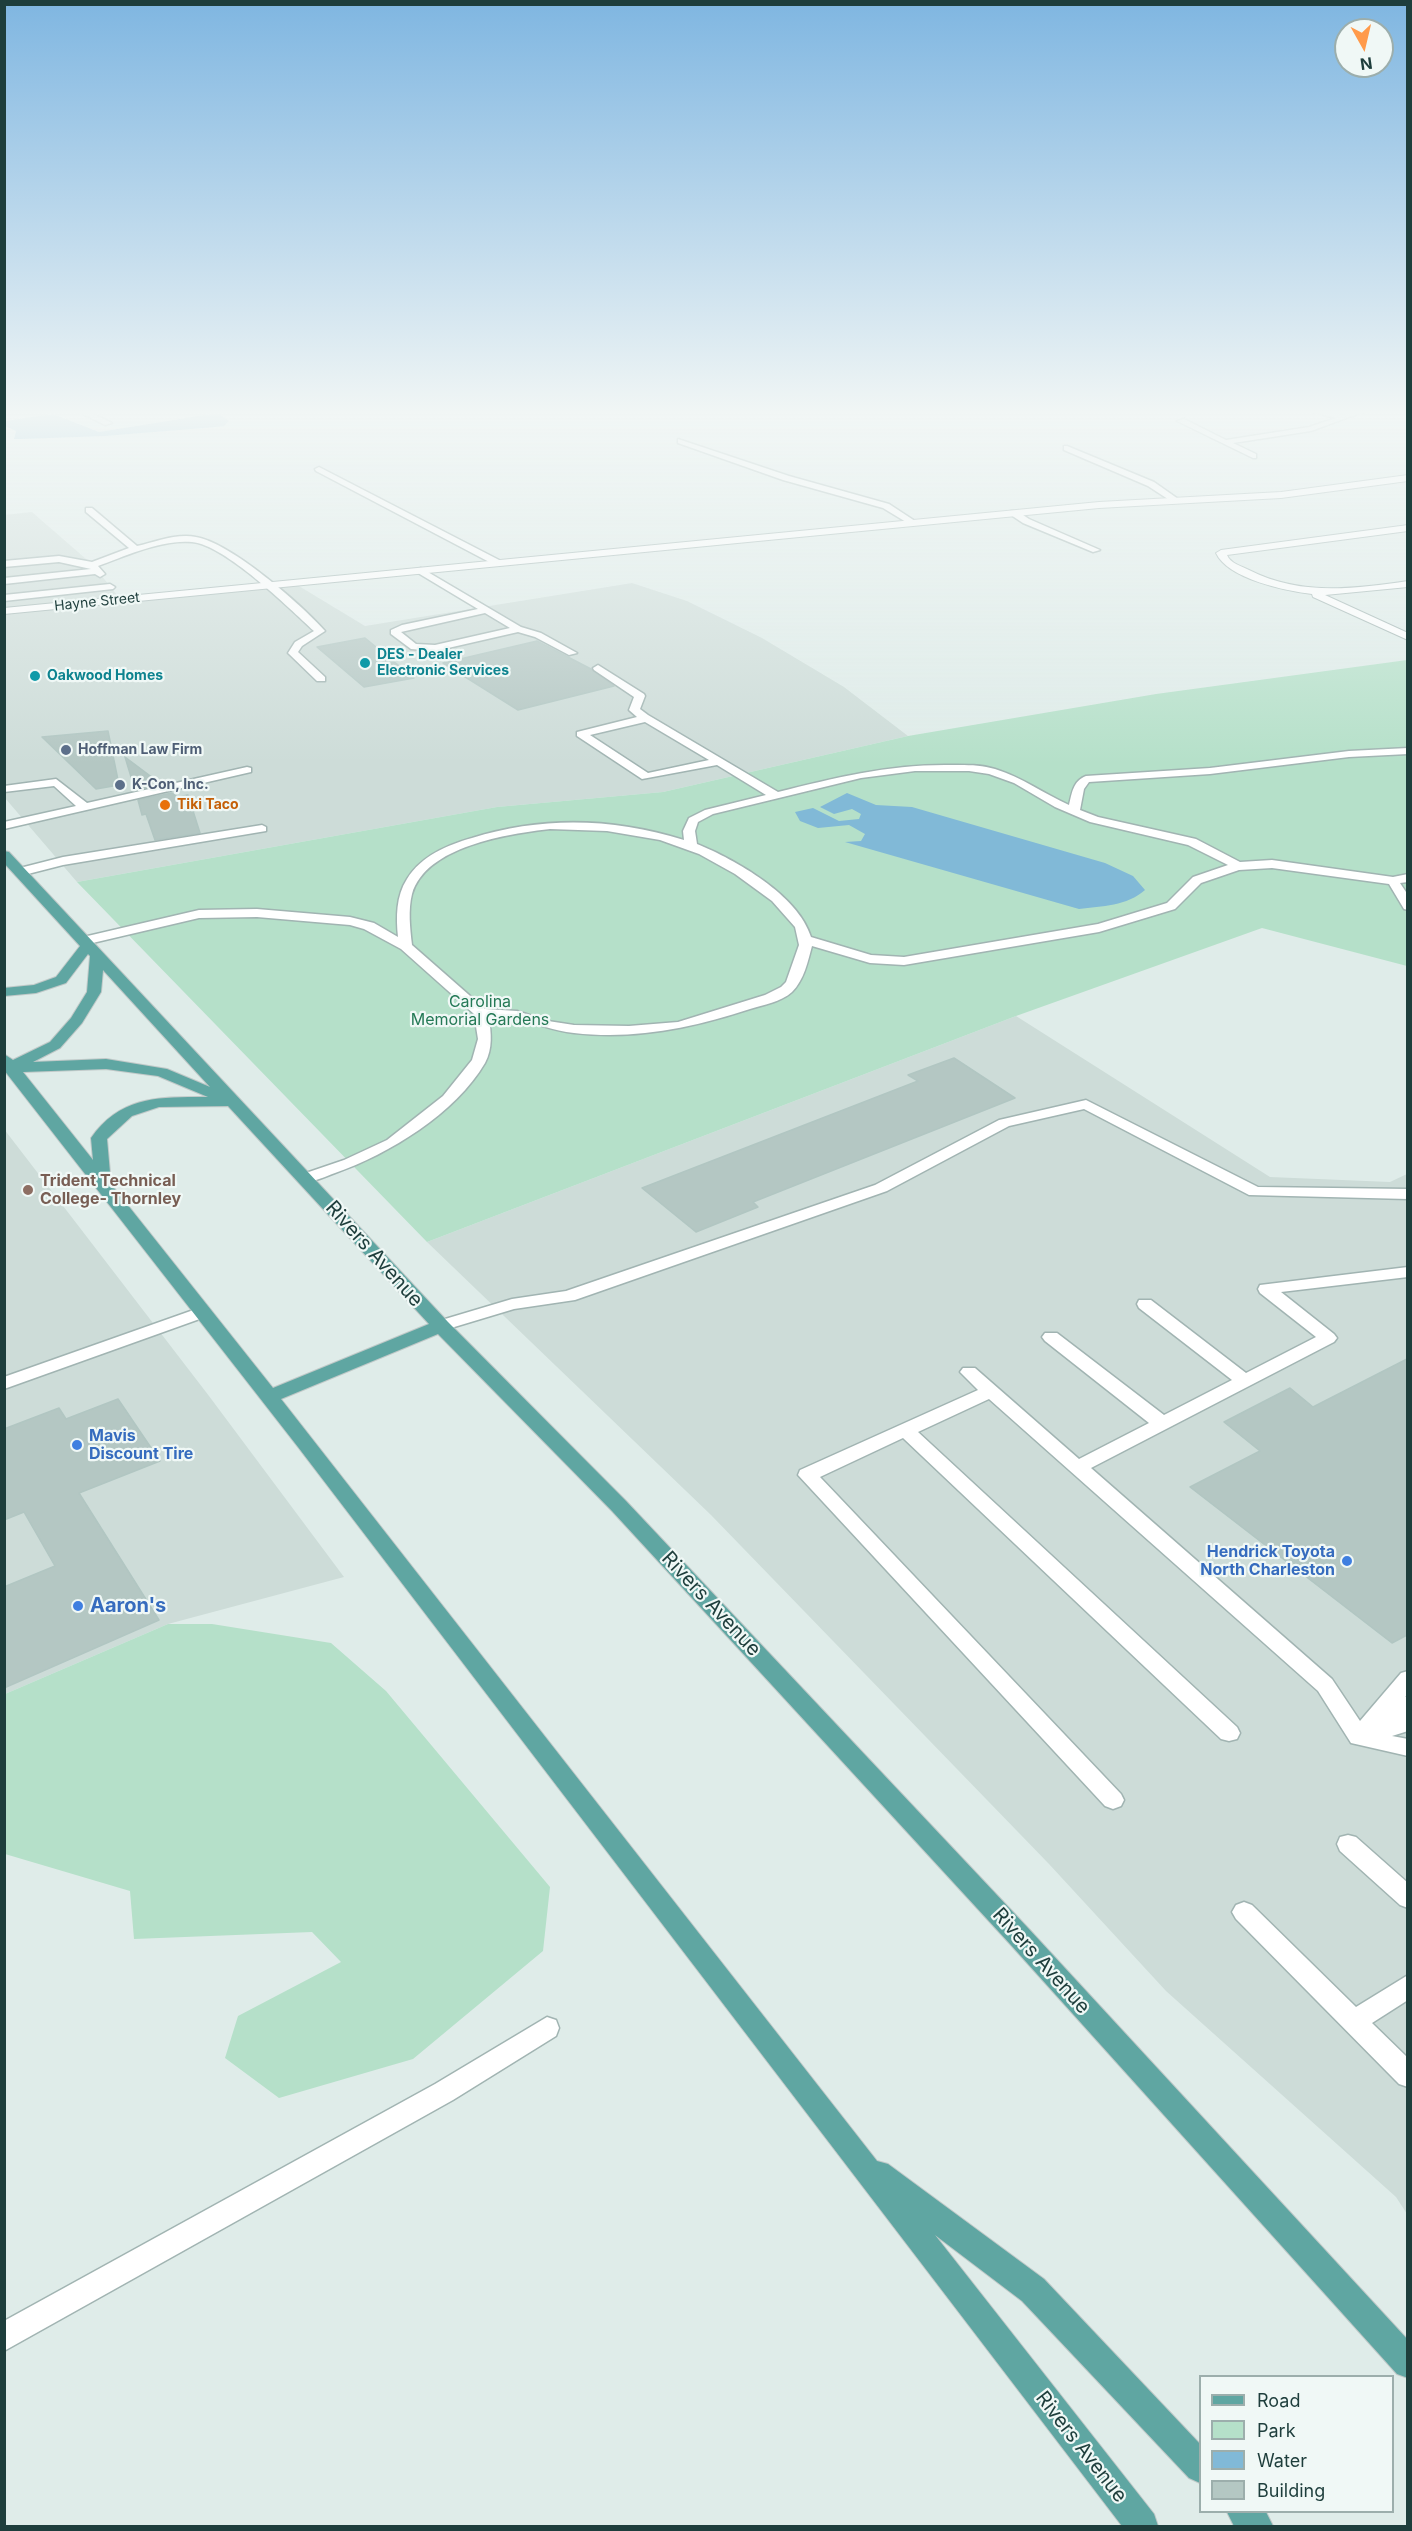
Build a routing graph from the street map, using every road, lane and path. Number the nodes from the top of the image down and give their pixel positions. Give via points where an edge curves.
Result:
1 (110, 528) edge
2 (432, 528) edge
3 (861, 528) edge
4 (1042, 528) edge
5 (1407, 528) edge
6 (135, 549) junction
7 (1096, 550) dead end
8 (5, 563) edge
9 (498, 563) junction
10 (95, 568) junction
11 (421, 571) junction
12 (4, 581) edge
13 (1407, 584) edge
14 (269, 586) junction
15 (111, 587) junction
16 (1312, 593) junction
17 (4, 598) edge
18 (120, 600) junction
19 (486, 610) junction
20 (4, 611) edge
21 (518, 629) junction
22 (1407, 637) edge
23 (572, 653) dead end
24 (598, 668) dead end
25 (321, 679) dead end
26 (644, 717) junction
27 (1407, 751) edge
28 (719, 761) junction
29 (247, 770) dead end
30 (4, 789) edge
31 (775, 795) junction
32 (85, 807) junction
33 (1074, 812) junction
34 (4, 826) edge
35 (262, 829) dead end
36 (691, 846) junction
37 (4, 855) edge
38 (1238, 866) junction
39 (20, 872) junction
40 (1407, 878) edge
41 (1394, 881) junction
42 (1407, 906) edge
43 (806, 940) junction
44 (406, 946) junction
45 (90, 947) junction
46 (4, 992) edge
47 (481, 1013) junction
48 (7, 1065) edge
49 (234, 1101) junction
50 (305, 1178) junction
51 (103, 1185) junction
52 (1407, 1194) edge
53 (1407, 1272) edge
54 (1145, 1304) dead end
55 (202, 1312) junction
56 (441, 1326) junction
57 (1051, 1337) dead end
58 (969, 1372) dead end
59 (1244, 1381) junction
60 (4, 1383) edge
61 (991, 1391) junction
62 (270, 1396) junction
63 (1162, 1423) junction
64 (904, 1429) junction
65 (1078, 1467) junction
66 (1407, 1679) edge
67 (1407, 1704) edge
68 (1407, 1722) edge
69 (1229, 1733) dead end
70 (1359, 1737) junction
71 (1407, 1748) edge
72 (1113, 1800) dead end
73 (1348, 1844) dead end
74 (1407, 1898) edge
75 (1244, 1912) dead end
76 (1407, 1986) edge
77 (1354, 2022) junction
78 (547, 2028) dead end
79 (1407, 2076) edge
80 (859, 2160) junction
81 (4, 2337) edge
82 (1407, 2363) edge
83 (1199, 2466) edge
84 (1245, 2513) edge
85 (1142, 2526) edge
86 (1257, 2526) edge

1 - 6 lane
2 - 9 lane
3 - 9 street, Hayne Street
4 - 7 lane
5 - 16 street via 1221,553 1225,562 1256,579
6 - 10 lane
6 - 14 lane via 193,539 215,545
8 - 10 lane via 59,559
9 - 11 street, Hayne Street
10 - 12 lane
10 - 15 lane
11 - 14 street, Hayne Street
11 - 19 lane
13 - 16 street
14 - 18 street, Hayne Street
14 - 25 lane via 320,631 297,644 293,653
15 - 17 lane
15 - 18 lane
16 - 22 street
18 - 20 street, Hayne Street
19 - 21 lane
19 - 21 lane via 394,632 414,647 435,648
21 - 23 lane
24 - 26 lane via 640,696 634,710
26 - 28 lane
26 - 28 lane via 581,734 646,777
27 - 33 lane via 1086,779 1078,788
28 - 31 lane
29 - 32 lane
30 - 32 lane via 56,782
31 - 33 lane via 861,775 915,768 969,768 1018,781
31 - 36 lane via 693,820 689,831
32 - 34 lane
33 - 38 lane via 1192,842
35 - 39 lane via 63,861
36 - 43 lane via 753,879 780,901 796,919
36 - 44 lane via 616,828 573,826 523,829 482,837 451,849 411,877 403,908
37 - 39 main road, Rivers Avenue
38 - 41 lane via 1272,864
38 - 43 lane via 1197,880 1171,906 1099,928 904,961 870,959
39 - 45 main road, Rivers Avenue
40 - 41 lane
41 - 42 lane
43 - 47 lane via 800,968 787,989 692,1025 582,1030 517,1015
44 - 45 lane via 369,926 350,921 225,913 156,922
44 - 47 lane
45 - 46 main road via 61,980 36,989
45 - 48 main road via 94,992 77,1020 55,1045
45 - 49 main road, Rivers Avenue
47 - 50 lane via 485,1039 479,1061 448,1099 392,1143
48 - 49 main road via 106,1064 161,1071
48 - 51 main road, Rivers Avenue
49 - 50 main road, Rivers Avenue
49 - 51 main road via 157,1102 126,1113 99,1138
50 - 56 main road, Rivers Avenue
51 - 55 main road, Rivers Avenue
52 - 56 lane via 1255,1192 1086,1104 1004,1124 880,1188 569,1296 512,1304
53 - 59 lane via 1266,1289 1328,1338
54 - 59 lane
55 - 60 lane
55 - 62 main road, Rivers Avenue
56 - 62 main road
56 - 82 main road, Rivers Avenue via 620,1506
57 - 63 lane
58 - 61 lane
59 - 63 lane
61 - 64 lane
61 - 65 lane
62 - 80 main road, Rivers Avenue
63 - 65 lane
64 - 69 lane
64 - 72 lane via 807,1475
65 - 70 lane via 1325,1685
66 - 70 lane
67 - 70 lane
68 - 70 lane
70 - 71 lane
73 - 74 lane
75 - 77 lane
76 - 77 lane
77 - 79 lane
78 - 81 lane via 444,2092
80 - 83 main road via 1033,2289
80 - 85 main road, Rivers Avenue
84 - 86 main road

